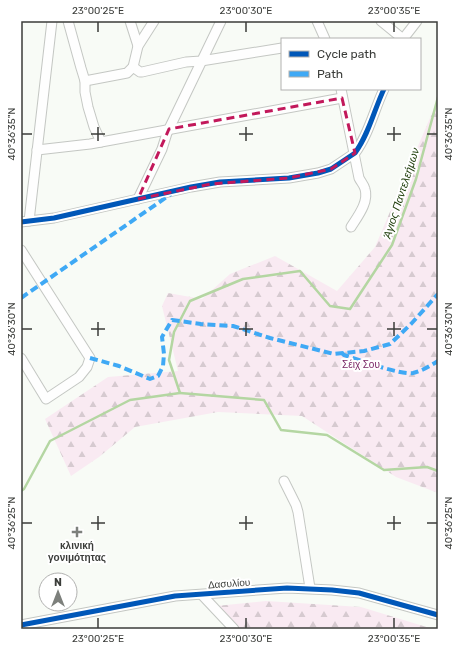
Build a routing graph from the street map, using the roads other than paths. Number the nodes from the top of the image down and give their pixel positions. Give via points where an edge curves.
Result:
1 (52, 21) edge
2 (68, 21) edge
3 (130, 21) edge
4 (154, 21) edge
5 (221, 21) edge
6 (317, 21) edge
7 (381, 21) edge
8 (416, 21) edge
9 (325, 38) edge
10 (402, 38) edge
11 (404, 38) edge
12 (138, 46) junction
13 (281, 48) edge
14 (201, 61) junction
15 (133, 67) junction
16 (85, 81) junction
17 (384, 90) edge
18 (341, 94) edge
19 (169, 129) junction
20 (101, 142) junction
21 (37, 150) junction
22 (355, 153) junction
23 (138, 199) junction
24 (25, 222) edge
25 (351, 227) dead end
26 (21, 250) edge
27 (21, 358) edge
28 (284, 481) dead end
29 (310, 588) junction
30 (202, 595) junction
31 (438, 615) edge
32 (21, 625) edge
33 (234, 629) edge

1 - 21 street
2 - 16 street
3 - 12 street
4 - 12 street
5 - 14 street
6 - 9 street
7 - 10 street
8 - 11 street
12 - 15 street
13 - 14 street
14 - 15 street via 142,72
14 - 19 street
15 - 16 street via 124,74
16 - 20 street via 88,107
17 - 22 street via 367,132
18 - 19 street
18 - 22 street
19 - 20 street
19 - 23 street
20 - 21 street
21 - 24 street
22 - 23 street via 332,169 318,173 211,184
22 - 25 street via 366,195 363,207
23 - 24 street
26 - 27 street via 90,358 88,367 80,377 46,399
28 - 29 street via 298,512
29 - 30 street, Δασυλίου
29 - 31 street, Δασυλίου via 359,593
30 - 32 street, Δασυλίου via 175,596
30 - 33 street

